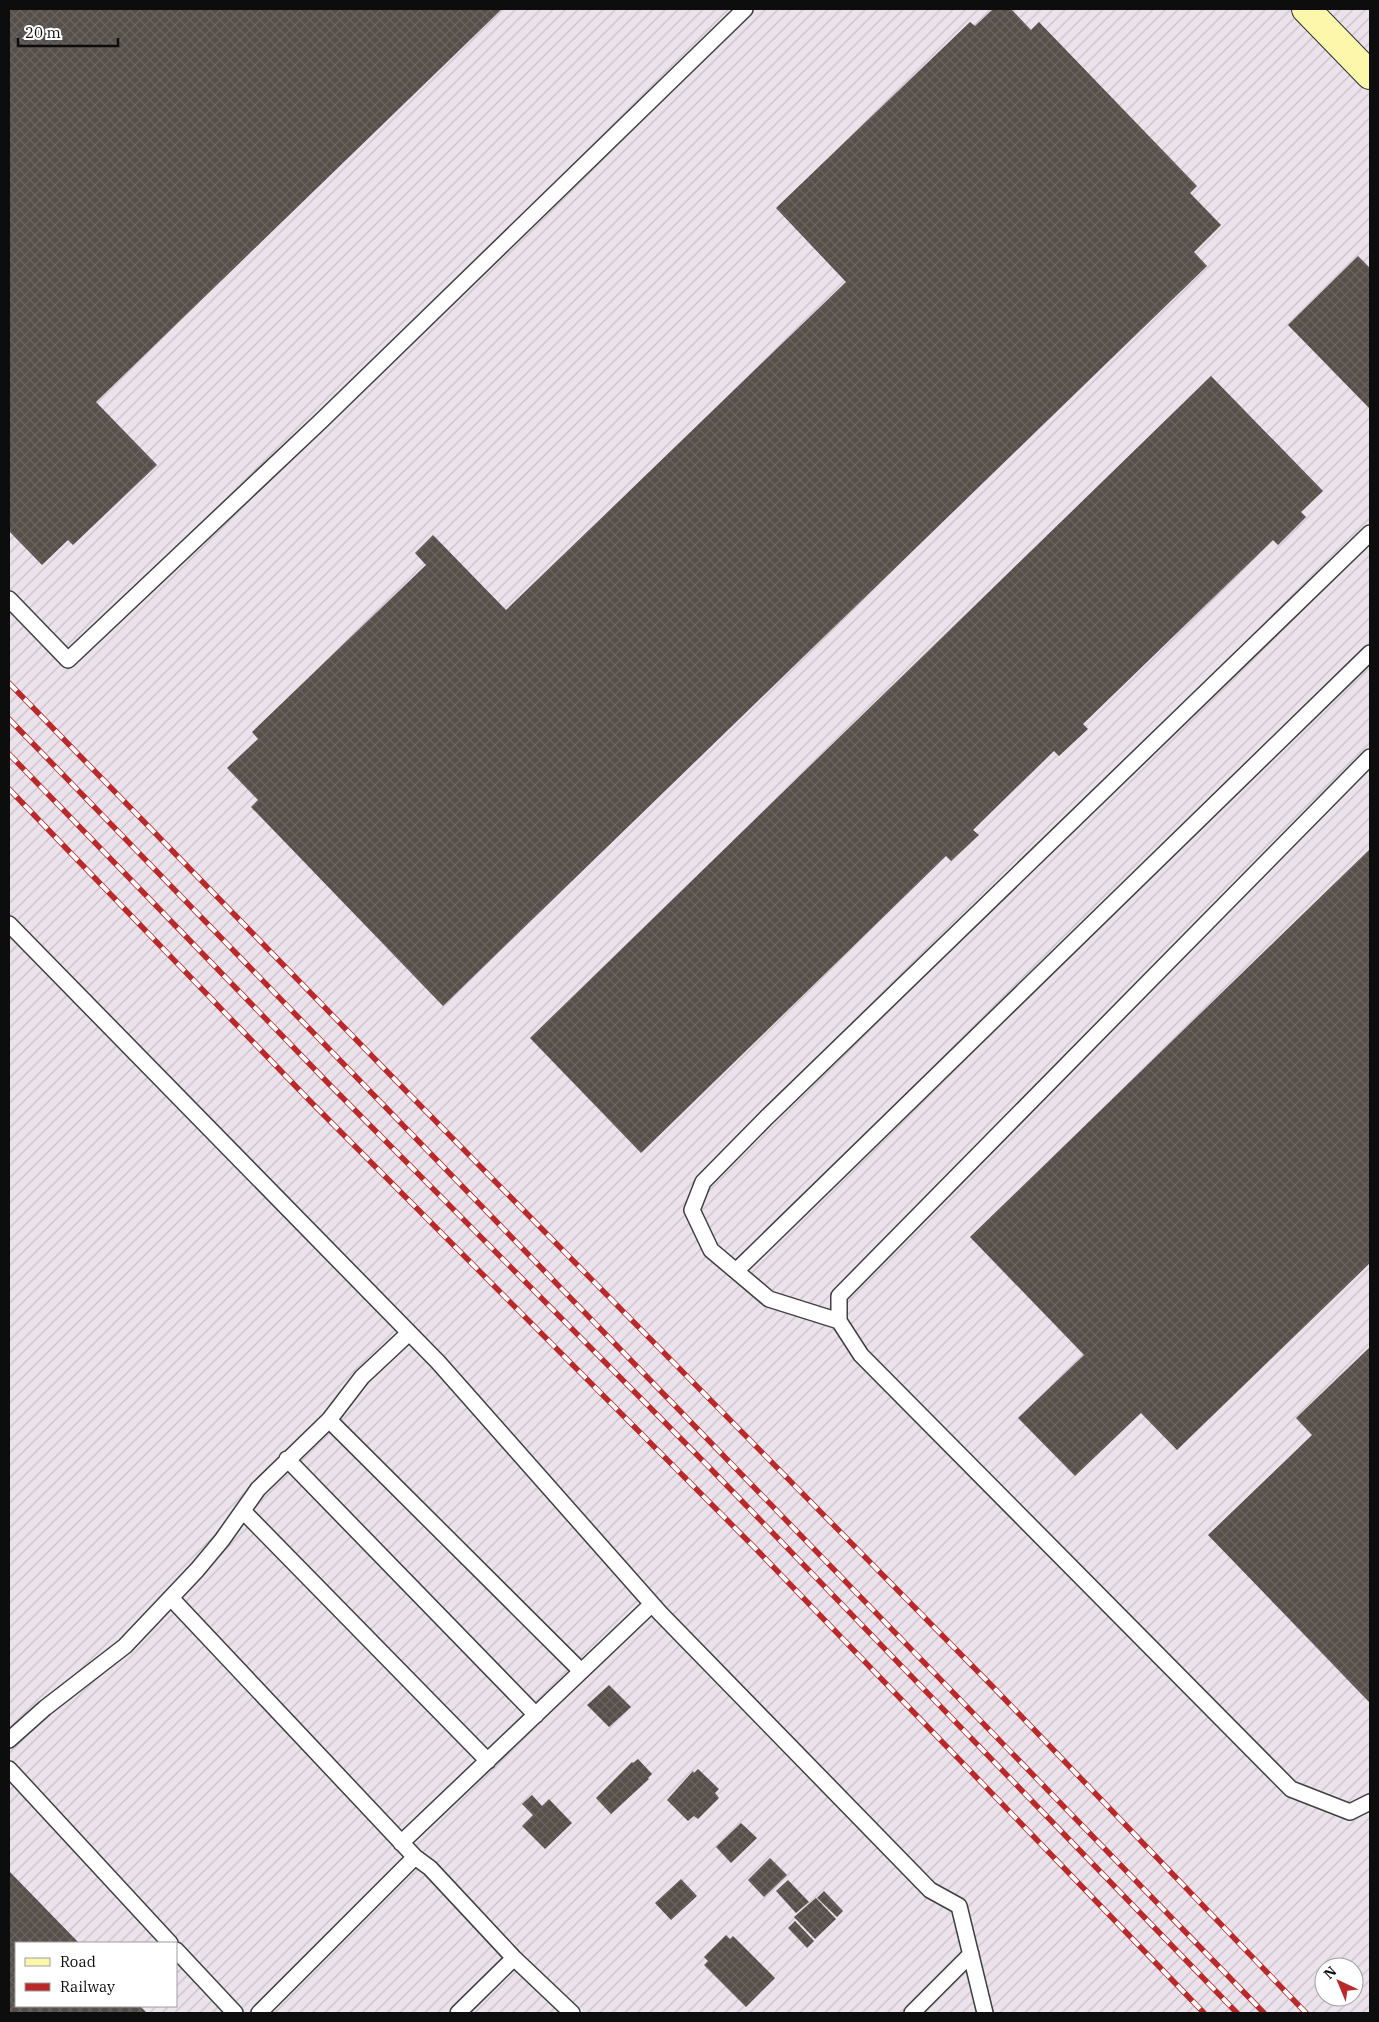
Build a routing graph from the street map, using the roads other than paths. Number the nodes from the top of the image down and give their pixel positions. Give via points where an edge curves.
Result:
1 (745, 9) edge
2 (1306, 9) edge
3 (1370, 75) edge
4 (1370, 533) edge
5 (9, 599) edge
6 (1370, 653) edge
7 (1370, 757) edge
8 (9, 924) edge
9 (736, 1271) junction
10 (839, 1321) junction
11 (409, 1333) junction
12 (329, 1420) junction
13 (287, 1459) junction
14 (243, 1511) junction
15 (171, 1598) junction
16 (652, 1604) junction
17 (581, 1671) junction
18 (536, 1715) junction
19 (9, 1740) edge
20 (488, 1761) junction
21 (9, 1769) edge
22 (1370, 1802) edge
23 (401, 1843) junction
24 (415, 1857) junction
25 (169, 1942) edge
26 (178, 1952) edge
27 (971, 1954) junction
28 (514, 1958) junction
29 (235, 2013) edge
30 (259, 2013) edge
31 (458, 2013) edge
32 (572, 2013) edge
33 (912, 2013) edge
34 (985, 2013) edge

1 - 5 lane via 322,420 68,660
2 - 3 street
4 - 9 lane via 703,1182 692,1210 711,1250
6 - 9 lane
7 - 10 lane via 839,1296
8 - 11 lane
9 - 10 lane via 769,1299
10 - 22 lane via 861,1355 1291,1789 1350,1812
11 - 12 lane via 362,1377
11 - 16 lane
12 - 13 lane
12 - 17 lane
13 - 14 lane via 258,1489
13 - 18 lane
14 - 15 lane
14 - 20 lane
15 - 19 lane via 125,1646
15 - 23 lane
16 - 17 lane
16 - 27 lane via 930,1890 958,1906
17 - 18 lane
18 - 20 lane
20 - 23 lane
21 - 25 lane
23 - 24 lane
24 - 28 lane via 430,1868
24 - 30 lane
26 - 29 lane
27 - 33 lane
27 - 34 lane
28 - 31 lane
28 - 32 lane

